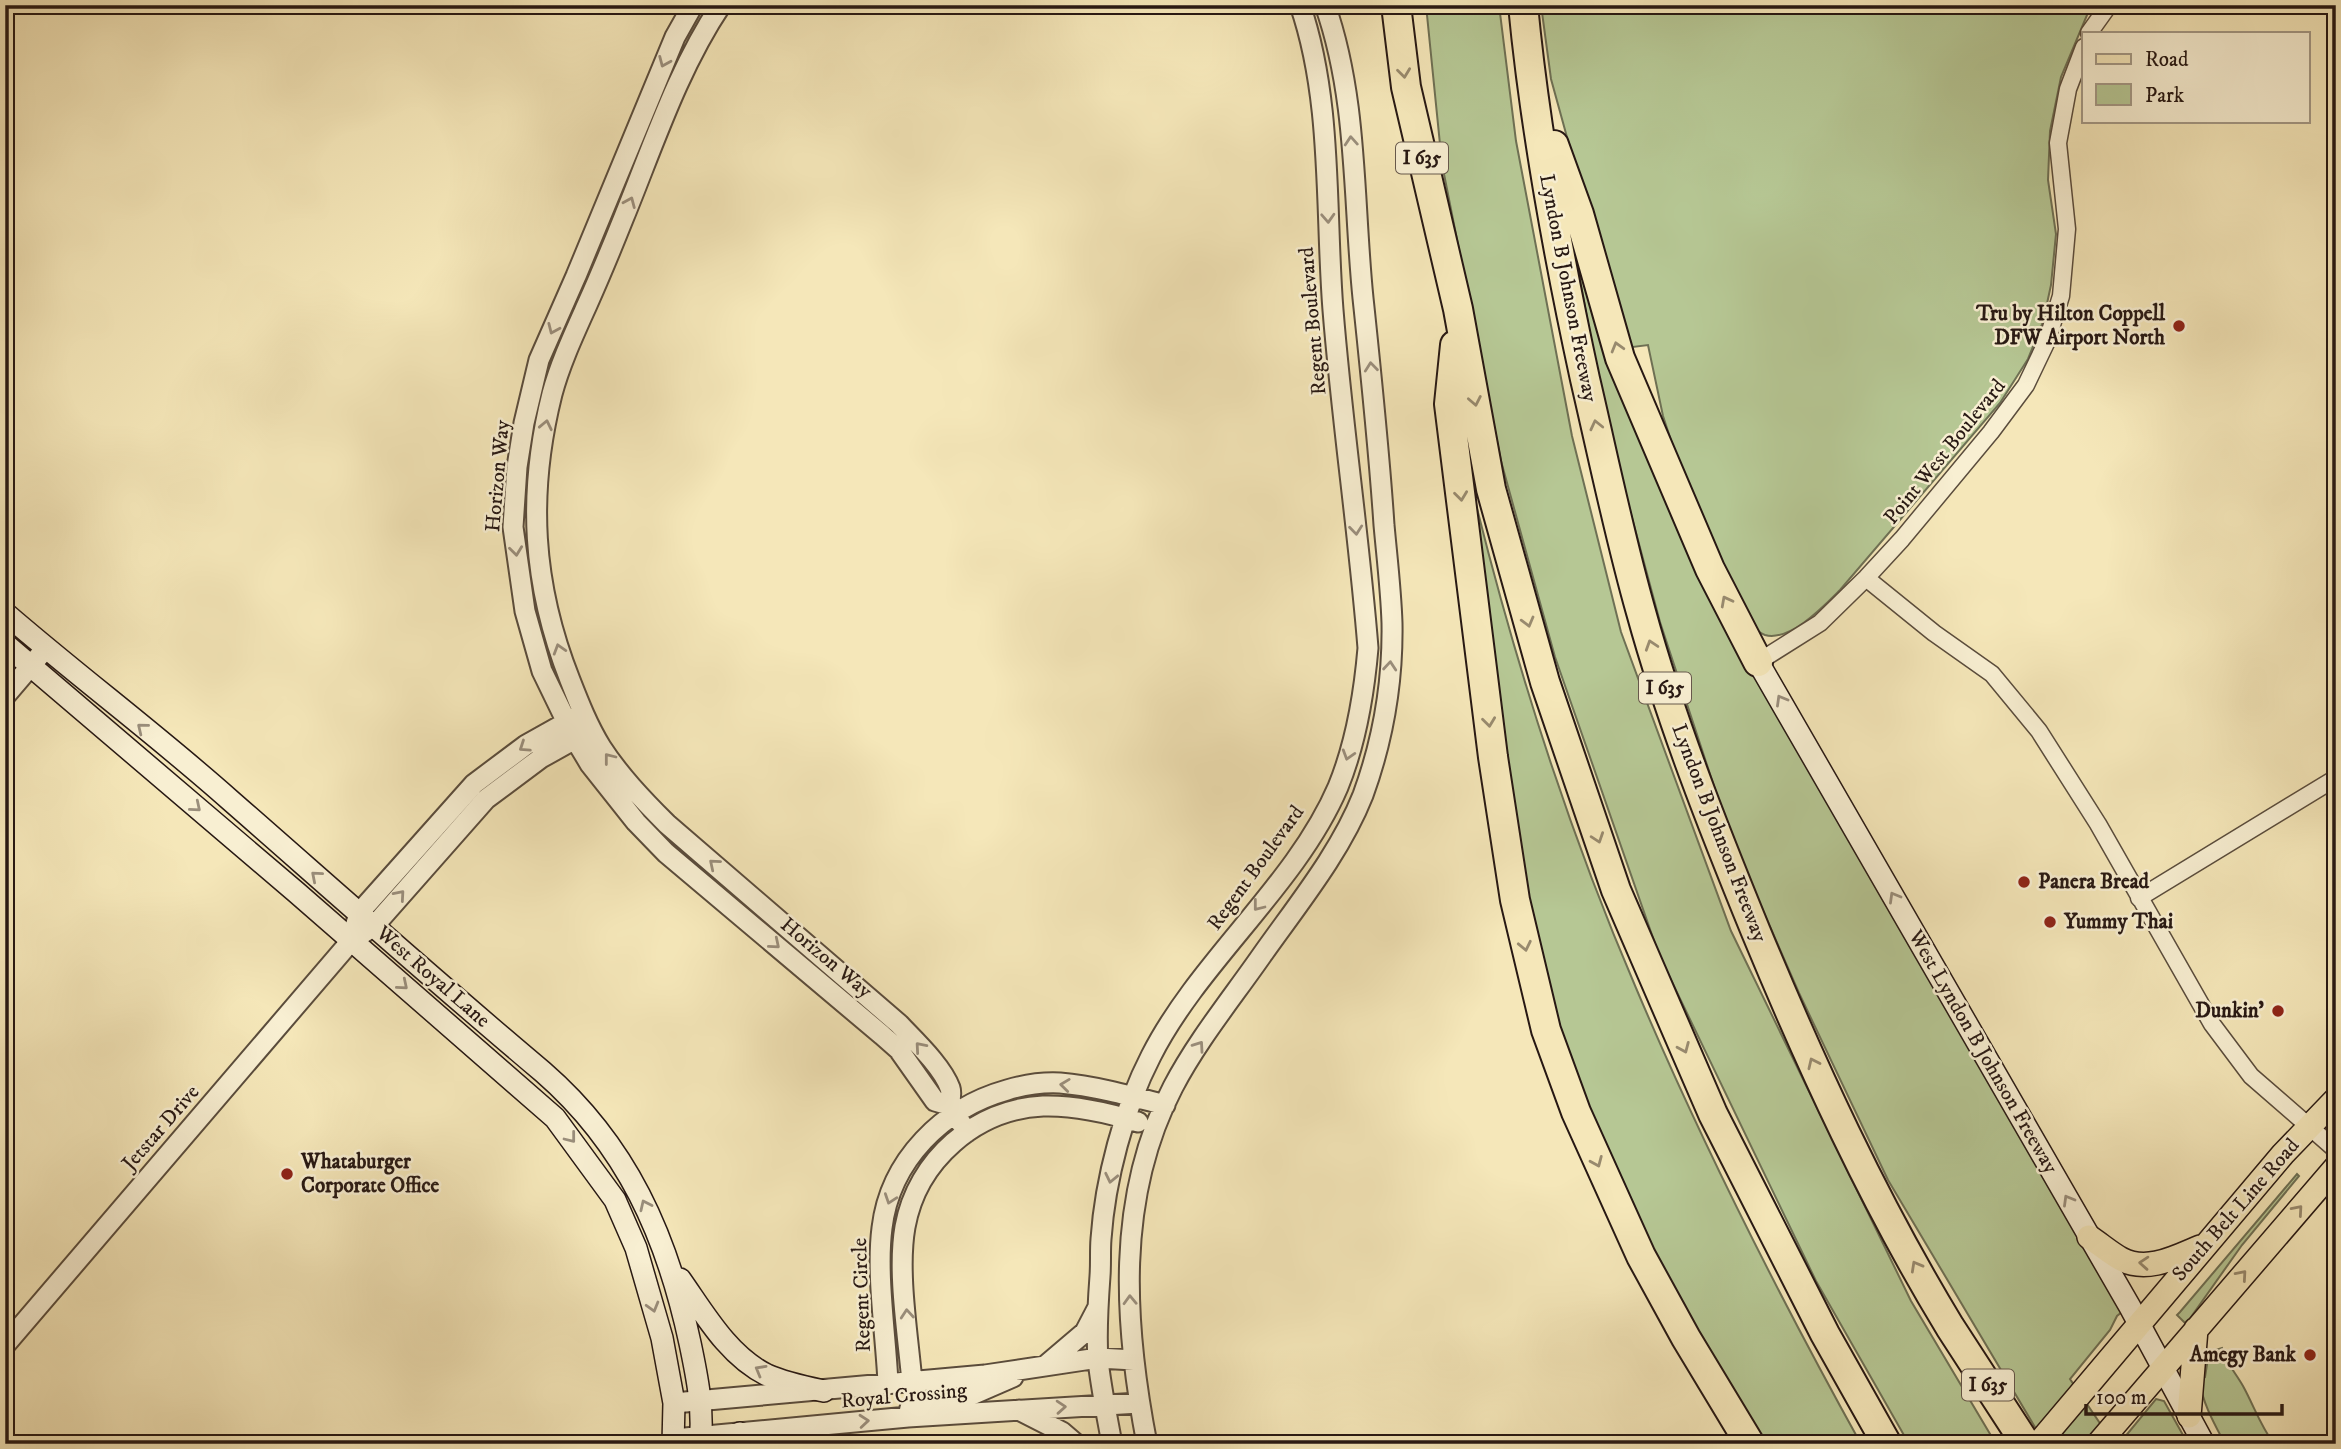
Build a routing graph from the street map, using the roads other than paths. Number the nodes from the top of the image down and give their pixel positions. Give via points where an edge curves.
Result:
1 (693, 5) edge
2 (721, 5) edge
3 (1300, 5) edge
4 (1325, 5) edge
5 (1396, 5) edge
6 (1523, 5) edge
7 (2109, 5) edge
8 (2090, 32) edge
9 (2082, 52) edge
10 (1530, 79) junction
11 (580, 266) junction
12 (600, 274) junction
13 (1458, 309) junction
14 (1866, 578) junction
15 (5, 613) edge
16 (5, 644) edge
17 (46, 648) junction
18 (1758, 662) junction
19 (31, 666) junction
20 (5, 696) edge
21 (579, 726) junction
22 (2336, 785) edge
23 (634, 804) junction
24 (751, 895) junction
25 (2139, 898) junction
26 (735, 911) junction
27 (366, 920) junction
28 (351, 941) junction
29 (1133, 1096) junction
30 (2336, 1099) edge
31 (1165, 1105) junction
32 (952, 1109) junction
33 (1126, 1119) junction
34 (1155, 1127) junction
35 (2308, 1128) junction
36 (967, 1132) junction
37 (2336, 1150) edge
38 (2336, 1167) edge
39 (2090, 1237) junction
40 (2203, 1246) junction
41 (880, 1258) junction
42 (903, 1266) junction
43 (672, 1268) junction
44 (1098, 1304) junction
45 (2139, 1324) junction
46 (2196, 1329) junction
47 (5, 1345) edge
48 (1098, 1358) junction
49 (1134, 1360) junction
50 (1036, 1368) junction
51 (2162, 1369) junction
52 (912, 1381) junction
53 (888, 1383) junction
54 (824, 1391) junction
55 (700, 1400) junction
56 (1139, 1403) junction
57 (674, 1404) junction
58 (1104, 1404) junction
59 (1018, 1410) junction
60 (2189, 1416) junction
61 (908, 1417) junction
62 (732, 1438) edge
63 (700, 1440) edge
64 (674, 1441) edge
65 (2100, 1441) edge
66 (1076, 1444) edge
67 (1112, 1444) edge
68 (1147, 1444) edge
69 (1749, 1444) edge
70 (1888, 1444) edge
71 (2026, 1444) edge
72 (2038, 1444) edge
73 (2204, 1444) edge

1 -> 11 street, Horizon Way via 670,48
12 -> 2 street, Horizon Way via 686,68
3 -> 29 street, Regent Boulevard via 1321,97 1334,311 1368,648 1366,678 1349,753 1320,822 1188,997 1152,1054
31 -> 4 street via 1186,1064 1342,838 1374,762 1385,714 1392,622 1378,435 1347,94
5 -> 13 highway, I 635 via 1406,87
6 - 10 highway, Lyndon B Johnson Freeway / I 635
7 - 8 street
9 - 14 street, Point West Boulevard via 2068,89 2059,143 2067,229 2061,296 2047,341 2025,385 1991,432
18 -> 10 highway via 1710,569 1620,358 1580,214
71 -> 10 highway, Lyndon B Johnson Freeway / I 635 via 1949,1325 1851,1144 1773,973 1703,797 1641,612 1617,516 1573,321
11 - 12 street
11 -> 21 street, Horizon Way via 539,360 529,396 513,527 525,611 542,671
21 -> 12 street, Horizon Way via 545,603 536,494 553,392
13 -> 69 highway via 1449,404 1503,827 1531,971 1555,1053 1606,1183 1648,1268
13 -> 70 highway, I 635 via 1491,489 1545,682 1616,890 1713,1114 1825,1334
14 - 18 street, Point West Boulevard via 1820,623
14 - 25 street via 1992,674 2039,731
15 - 17 main road, West Royal Lane
16 - 19 main road, West Royal Lane
17 - 19 street
27 -> 17 main road, West Royal Lane
39 -> 18 main road, West Lyndon B Johnson Freeway
19 - 20 street
19 -> 28 main road, West Royal Lane
21 - 23 street, Horizon Way via 590,764
21 - 27 street, Jetstar Drive via 526,745 474,784
22 - 25 street via 2331,781
24 -> 23 street, Horizon Way via 667,824
23 - 26 street, Horizon Way via 666,853
24 - 26 street
32 -> 24 street, Horizon Way via 946,1082 899,1024
25 - 35 street via 2212,1024 2251,1076
26 -> 32 street, Horizon Way via 882,1035 935,1101
27 - 28 street, Jetstar Drive
43 -> 27 main road, West Royal Lane via 635,1182 584,1112 558,1084
28 - 47 street, Jetstar Drive
28 -> 57 main road, West Royal Lane via 555,1118 615,1200 647,1284
29 - 31 street, Regent Circle
29 -> 32 street, Regent Circle via 1042,1083
29 - 33 street, Regent Boulevard
30 - 35 main road, South Belt Line Road
31 - 34 street
32 - 36 street, Horizon Way
32 -> 41 street, Regent Circle via 908,1158 890,1196
33 - 34 street, Regent Circle
33 - 36 street, Regent Circle via 1043,1106 995,1115
33 -> 44 street, Regent Boulevard via 1106,1201
49 -> 34 street via 1132,1216
35 - 37 street
35 - 40 main road, South Belt Line Road
36 - 42 street, Regent Circle via 933,1163 914,1195 905,1227
46 -> 38 main road
40 -> 39 main road via 2158,1264 2142,1263 2123,1260
39 - 45 main road, West Lyndon B Johnson Freeway
40 - 45 main road, South Belt Line Road
41 - 42 street
41 - 53 street, Regent Circle
52 -> 42 street, Regent Circle
54 -> 43 main road via 752,1366 718,1332
43 - 55 main road, West Royal Lane
44 - 48 street, Regent Boulevard
44 - 50 street via 1084,1332
45 - 51 main road, West Lyndon B Johnson Freeway
45 - 72 main road, South Belt Line Road
46 - 51 main road
46 - 60 main road
48 - 49 street, Royal Crossing
48 - 50 street, Royal Crossing
48 - 58 street, Regent Boulevard
49 - 56 street
50 - 52 street, Royal Crossing
50 - 61 street via 967,1397 916,1403
51 - 60 main road, West Lyndon B Johnson Freeway
51 - 65 main road
52 - 53 street, Royal Crossing
53 - 54 street, Royal Crossing
54 - 55 street, Royal Crossing
55 - 57 street, Royal Crossing
55 - 63 main road, West Royal Lane
56 - 58 street, Royal Crossing
56 - 68 street
57 - 64 main road, West Royal Lane
59 -> 58 street, Royal Crossing
58 - 67 street, Regent Boulevard
59 - 61 street, Royal Crossing
59 - 66 street
60 - 73 main road, West Lyndon B Johnson Freeway
62 -> 61 street, Royal Crossing
62 - 63 street, Royal Crossing
63 - 64 street, Royal Crossing

